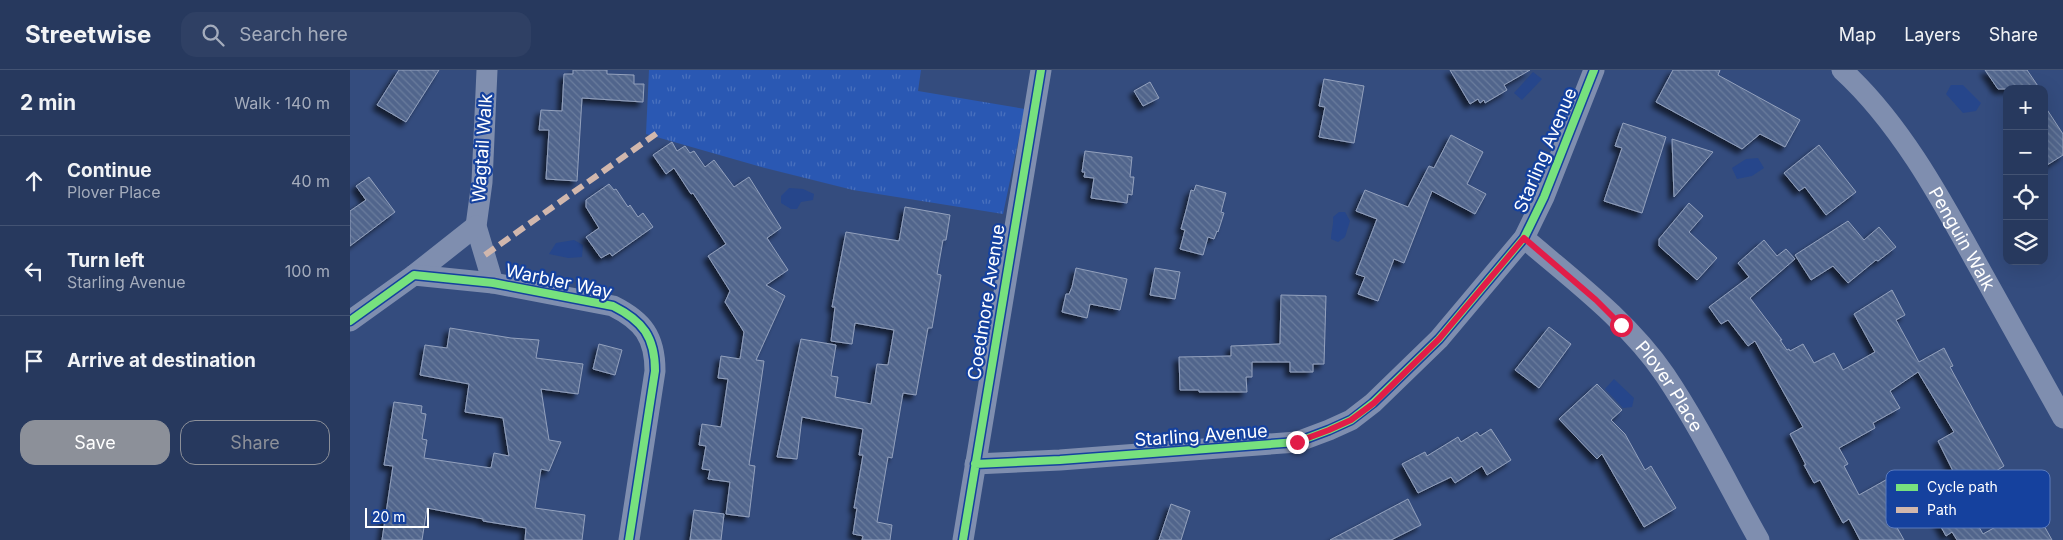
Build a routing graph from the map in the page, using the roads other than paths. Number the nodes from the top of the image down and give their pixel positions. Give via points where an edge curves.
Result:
1 (487, 70) edge
2 (1040, 70) edge
3 (1594, 70) edge
4 (1842, 70) edge
5 (476, 226) junction
6 (1524, 238) junction
7 (414, 275) junction
8 (492, 283) junction
9 (350, 321) edge
10 (2063, 418) edge
11 (975, 464) junction
12 (629, 540) edge
13 (963, 540) edge
14 (1759, 540) edge

1 - 5 street, Wagtail Walk via 482,182
2 - 11 street, Coedmore Avenue
3 - 6 street, Starling Avenue via 1544,197
4 - 10 street, Penguin Walk via 1890,124 1926,177
5 - 7 street, Wagtail Walk
5 - 8 street, Wagtail Walk
6 - 11 street, Starling Avenue via 1439,339 1374,403 1351,420 1329,430 1297,442
6 - 14 street, Plover Place via 1596,300 1642,347 1664,375
7 - 8 street, Warbler Way
7 - 9 street
8 - 12 street, Warbler Way via 613,306 642,326 655,357 655,371
11 - 13 street, Coedmore Avenue

